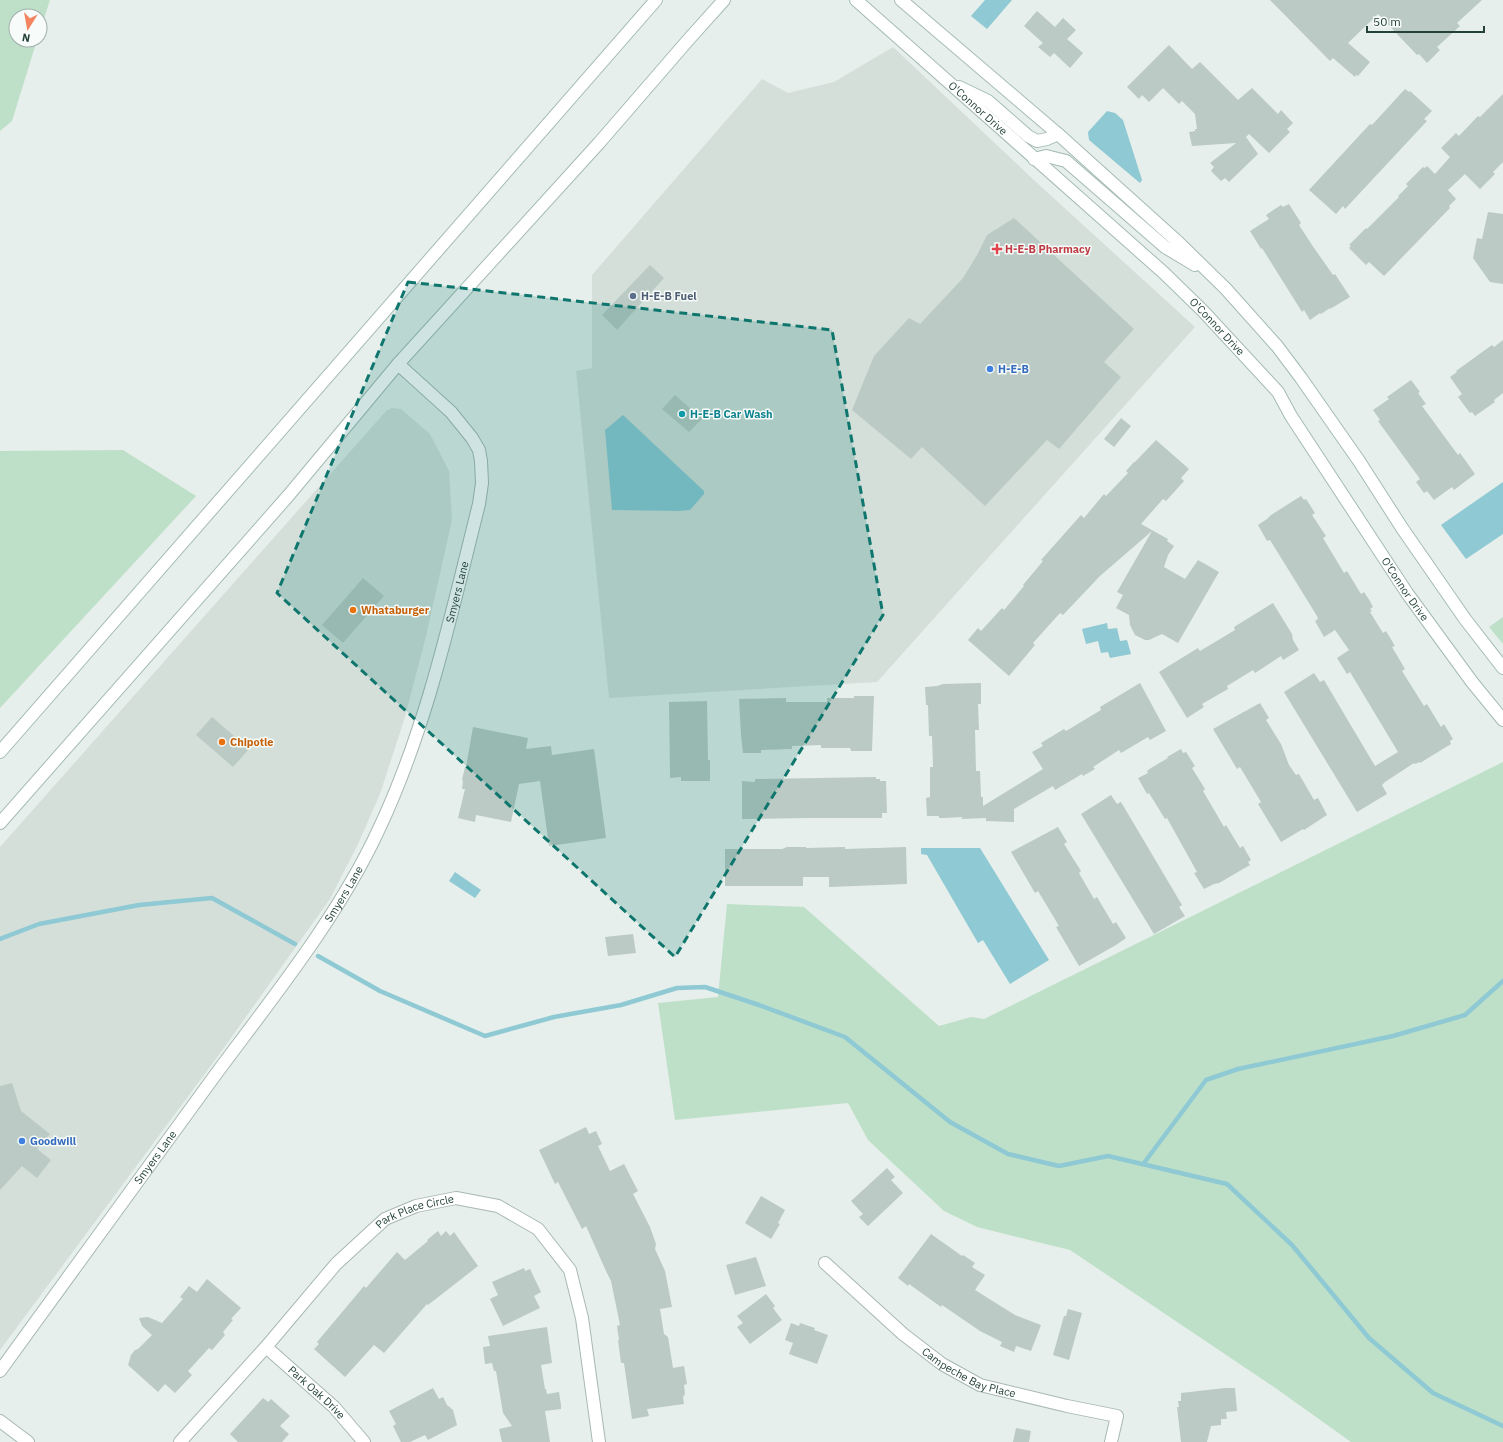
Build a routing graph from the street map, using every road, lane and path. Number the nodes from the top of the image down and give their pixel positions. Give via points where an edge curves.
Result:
1 (656, 0) edge
2 (724, 0) edge
3 (856, 0) edge
4 (901, 0) edge
5 (944, 79) junction
6 (1058, 134) junction
7 (1034, 159) junction
8 (1215, 278) junction
9 (398, 364) junction
10 (1503, 668) edge
11 (1503, 720) edge
12 (0, 752) edge
13 (0, 823) edge
14 (825, 1263) dead end
15 (266, 1347) junction
16 (0, 1371) edge
17 (0, 1421) edge
18 (28, 1442) edge
19 (180, 1442) edge
20 (364, 1442) edge
21 (599, 1442) edge
22 (1111, 1442) edge

1 - 12 main road
2 - 9 main road via 599,143
3 - 5 main road, O'Connor Drive
4 - 6 main road
5 - 6 main road via 988,101 1028,136 1037,140
5 - 7 main road, O'Connor Drive
6 - 8 main road
7 - 8 main road via 1046,156 1066,161 1165,247
7 - 11 main road, O'Connor Drive via 1164,273 1278,392 1291,416 1407,593
8 - 10 main road via 1277,346 1301,378 1465,619
9 - 13 main road via 244,547
9 - 16 main road, Smyers Lane via 451,412 472,438 479,450 482,483 479,504 435,677 411,753 391,804 331,915 285,982
14 - 22 main road, Campeche Bay Place via 903,1334 942,1364 980,1385 1118,1416
15 - 19 main road, Park Place Circle
15 - 20 main road, Park Oak Drive via 334,1407
15 - 21 main road, Park Place Circle via 336,1264 385,1219 416,1206 456,1198 498,1206 538,1229 570,1270 582,1318
17 - 18 main road

